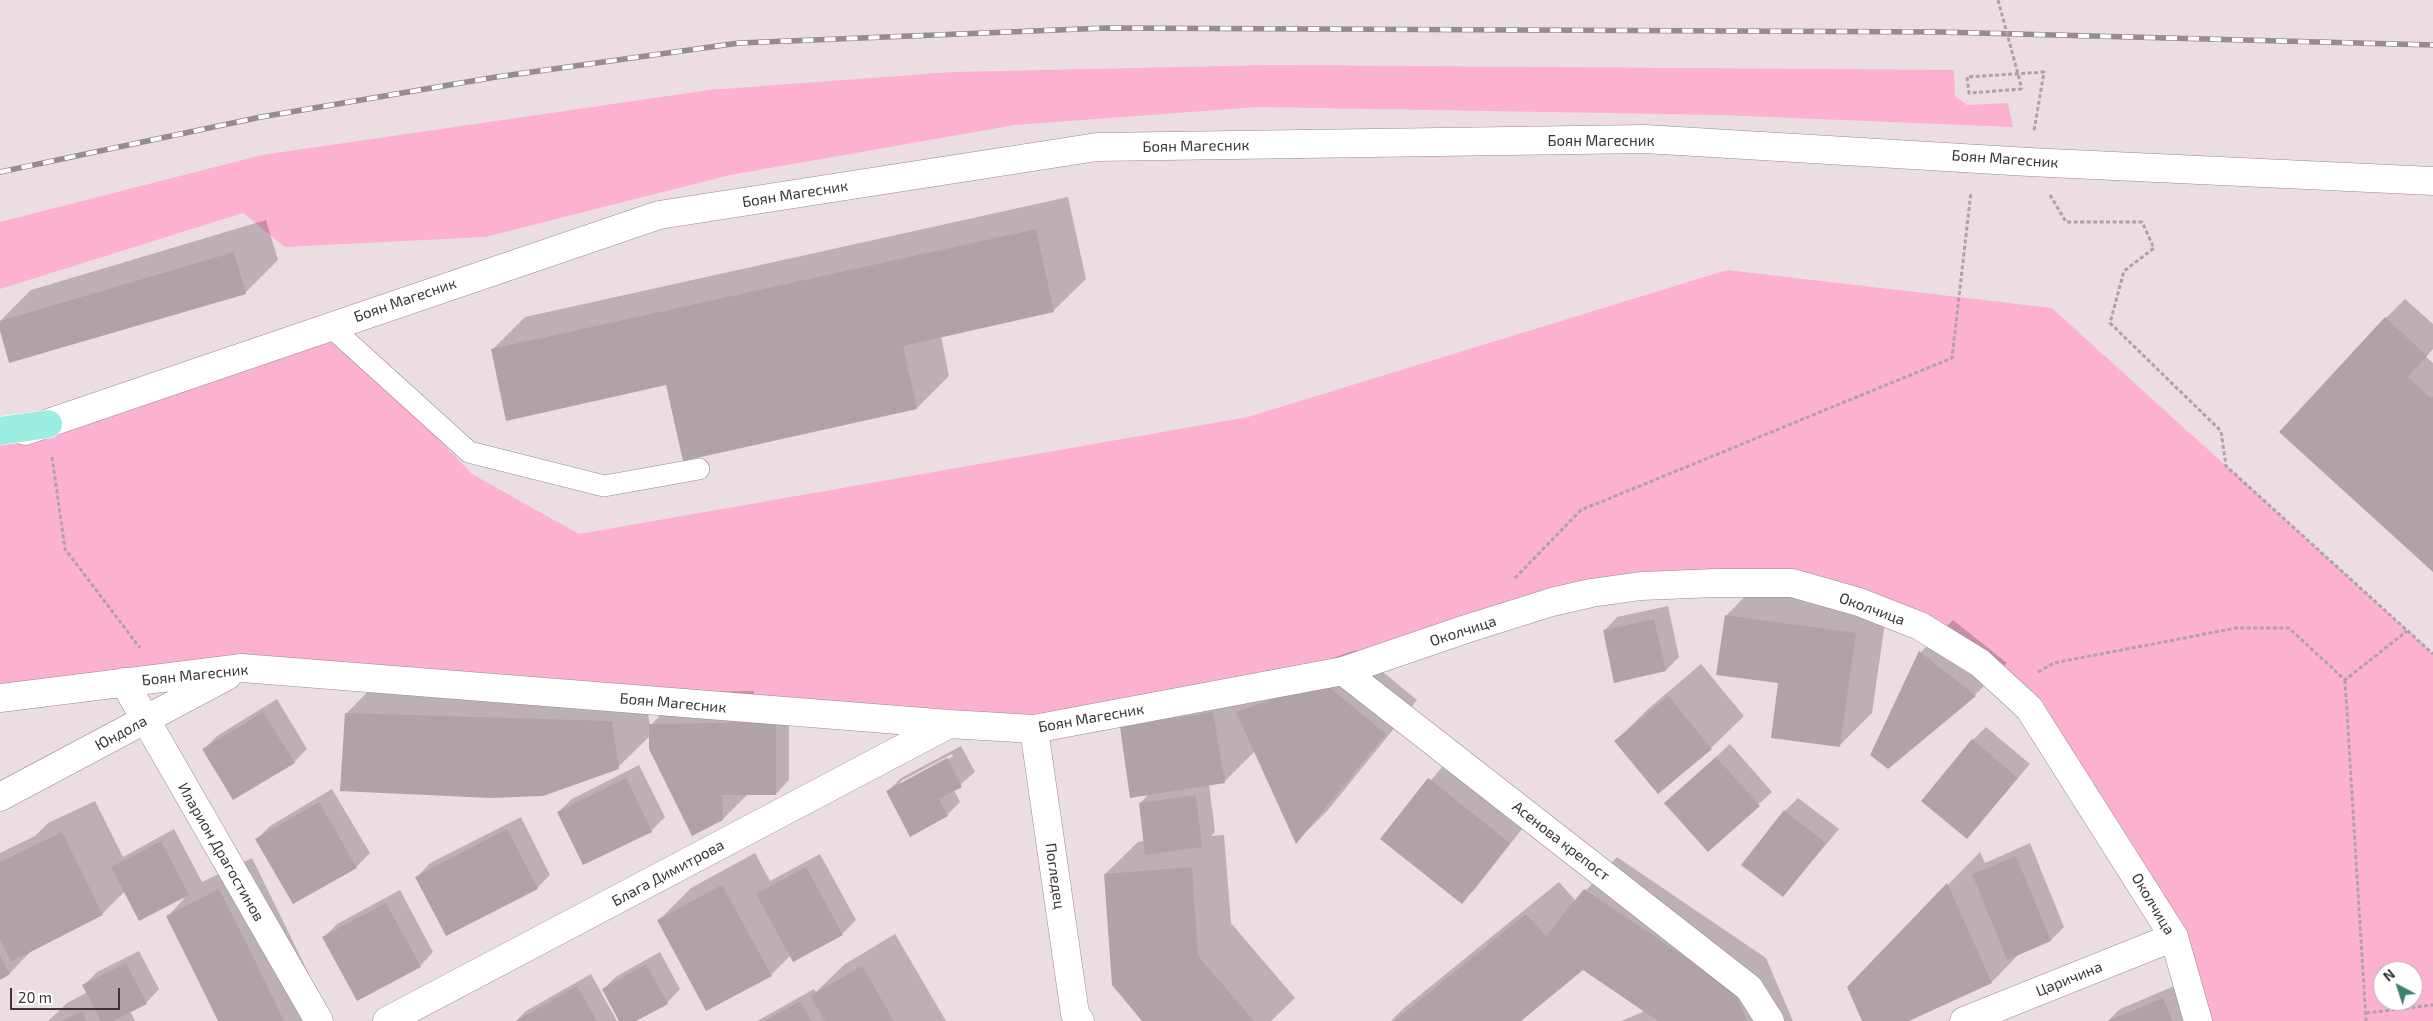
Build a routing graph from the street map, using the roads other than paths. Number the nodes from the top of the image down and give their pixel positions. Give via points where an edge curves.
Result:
1 (2433, 181) edge
2 (330, 326) junction
3 (48, 424) junction
4 (0, 431) edge
5 (0, 438) edge
6 (698, 469) dead end
7 (242, 668) junction
8 (1343, 671) junction
9 (124, 682) junction
10 (0, 698) edge
11 (145, 720) junction
12 (948, 724) junction
13 (1034, 729) junction
14 (0, 797) edge
15 (2174, 937) junction
16 (1072, 1019) edge
17 (319, 1021) edge
18 (387, 1021) edge
19 (1770, 1021) edge
20 (1964, 1021) edge
21 (2198, 1021) edge

1 - 2 street, Боян Магесник via 2029,162 1645,139 1098,147 659,215
2 - 3 street, Боян Магесник
2 - 6 lane via 469,452 604,486
3 - 4 main road
3 - 5 street, Боян Магесник
7 - 9 street, Боян Магесник
7 - 11 street, Юндола
7 - 12 street, Боян Магесник
8 - 13 street, Боян Магесник
8 - 15 street, Околчица via 1552,602 1641,586 1792,583 1859,602 1920,626 1980,663 2029,708
8 - 19 street, Асенова крепост via 1749,988
9 - 10 street, Боян Магесник
9 - 11 street, Иларион Драгостинов
11 - 14 street, Юндола
11 - 17 street, Иларион Драгостинов
12 - 13 street, Боян Магесник
12 - 18 street, Блага Димитрова
13 - 16 street, Погледец
15 - 20 street, Царичина
15 - 21 street, Околчица

